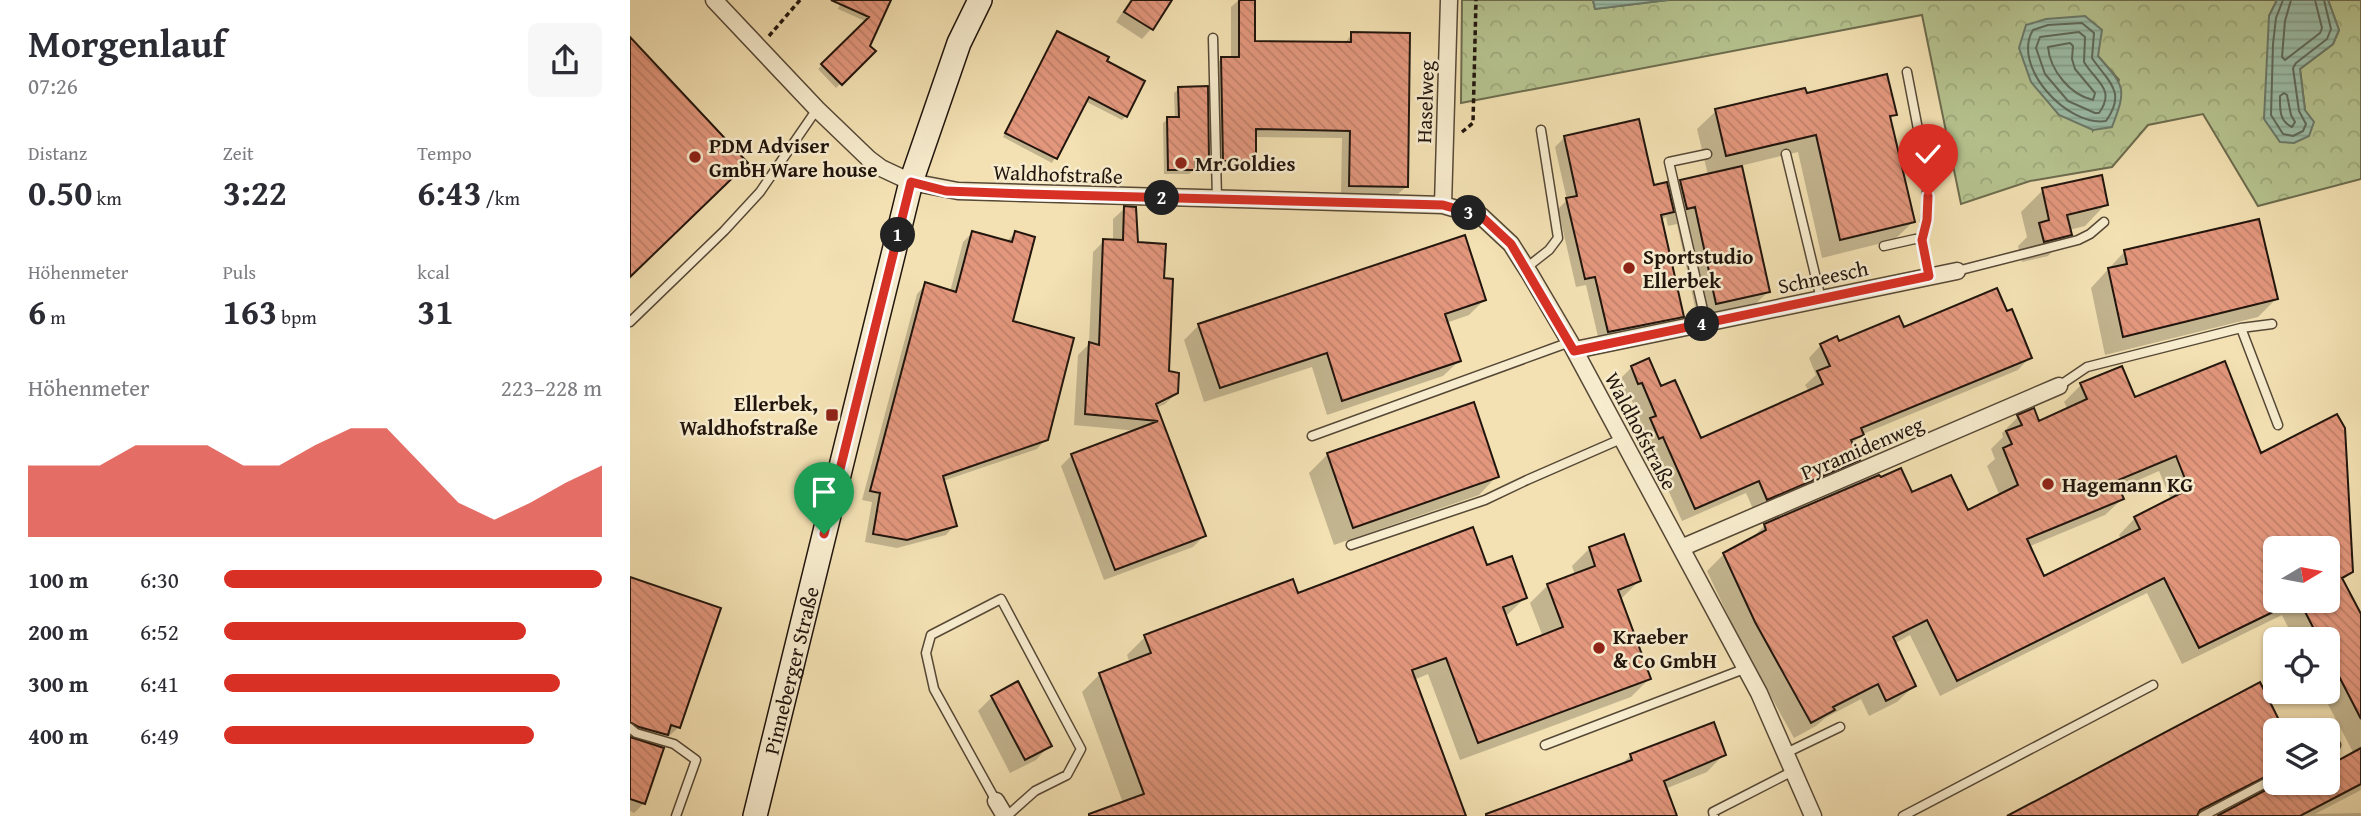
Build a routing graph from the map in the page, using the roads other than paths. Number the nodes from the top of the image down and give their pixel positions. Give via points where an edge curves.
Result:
1 (714, 0) edge
2 (980, 0) edge
3 (1450, 0) edge
4 (1213, 38) dead end
5 (1907, 72) dead end
6 (817, 109) junction
7 (1541, 130) dead end
8 (1707, 154) dead end
9 (1786, 154) dead end
10 (911, 182) junction
11 (1217, 199) junction
12 (1443, 205) junction
13 (2104, 222) dead end
14 (1922, 240) junction
15 (1884, 246) dead end
16 (1526, 268) junction
17 (1957, 271) joint
18 (1929, 276) junction
19 (1821, 299) junction
20 (630, 322) edge
21 (1706, 323) junction
22 (2272, 324) dead end
23 (2241, 328) junction
24 (1572, 346) junction
25 (2059, 386) joint
26 (2278, 425) dead end
27 (1312, 436) dead end
28 (1621, 439) junction
29 (1351, 545) dead end
30 (1681, 548) junction
31 (1744, 669) junction
32 (2153, 685) dead end
33 (1840, 727) dead end
34 (630, 728) edge
35 (1545, 745) dead end
36 (1786, 753) junction
37 (1793, 771) junction
38 (2263, 784) edge
39 (996, 800) joint
40 (676, 816) edge
41 (755, 816) edge
42 (1006, 816) edge
43 (1714, 816) edge
44 (1813, 816) edge
45 (1903, 816) edge
46 (2203, 816) edge

1 - 6 street, Waldhofstraße
2 - 10 main road, Pinneberger Straße via 959,43
3 - 12 street, Haselweg
4 - 11 lane
5 - 14 lane via 1927,176
6 - 10 street, Waldhofstraße via 869,159
6 - 20 lane via 760,192
7 - 16 lane via 1558,238
8 - 21 lane via 1669,162
9 - 19 lane
10 - 11 street, Waldhofstraße via 946,191
10 - 41 main road, Pinneberger Straße
11 - 12 street, Waldhofstraße
12 - 16 street, Waldhofstraße via 1481,216 1511,244
13 - 17 lane via 2078,240
14 - 15 lane
14 - 18 lane
16 - 24 street, Waldhofstraße
17 - 18 street, Schneesch
18 - 19 street, Schneesch
19 - 21 street, Schneesch
21 - 24 street, Schneesch
22 - 23 lane
23 - 25 lane via 2087,367
23 - 26 lane
24 - 27 lane
24 - 28 street, Waldhofstraße
25 - 30 street, Pyramidenweg
28 - 29 lane via 1485,500
28 - 30 street, Waldhofstraße
30 - 31 street, Waldhofstraße
31 - 35 lane
31 - 36 street, Waldhofstraße
32 - 45 lane
33 - 36 lane
34 - 40 lane via 674,744 696,760
36 - 37 street, Waldhofstraße
37 - 43 lane via 1713,812
37 - 44 street, Waldhofstraße
38 - 46 lane
39 - 42 street
39 - 42 lane via 934,689 926,653 931,635 1001,599 1081,749 1067,775 1035,791

